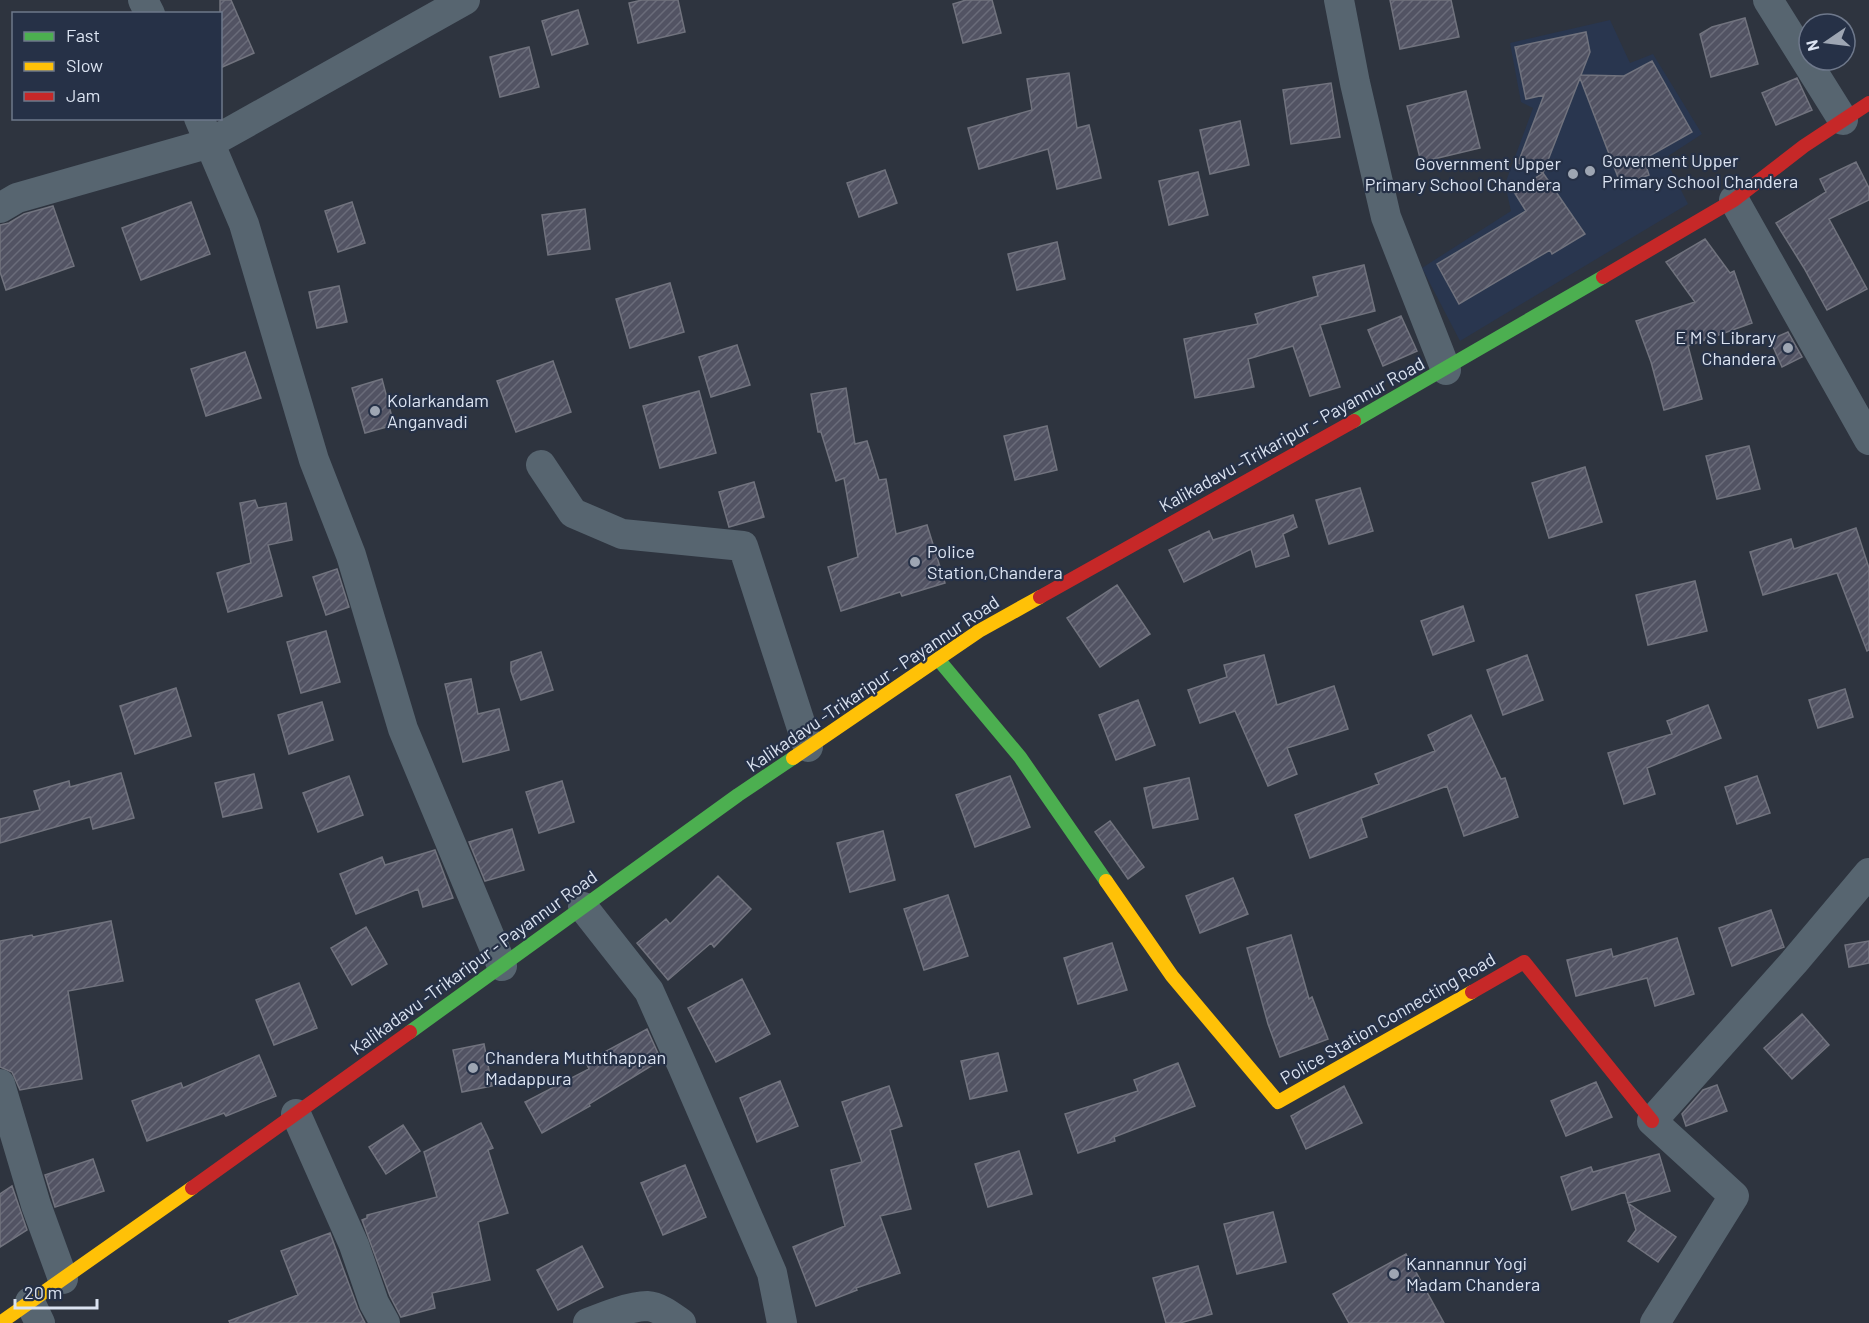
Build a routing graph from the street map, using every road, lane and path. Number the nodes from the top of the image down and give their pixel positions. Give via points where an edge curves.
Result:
1 (465, 0) edge
2 (1339, 0) edge
3 (1768, 0) edge
4 (1869, 103) edge
5 (1843, 120) junction
6 (205, 131) edge
7 (1734, 200) junction
8 (0, 208) edge
9 (1446, 370) junction
10 (1869, 440) edge
11 (541, 465) dead end
12 (938, 659) junction
13 (808, 747) junction
14 (1869, 873) edge
15 (583, 907) junction
16 (501, 966) junction
17 (0, 1084) edge
18 (296, 1114) junction
19 (1652, 1121) junction
20 (63, 1279) junction
21 (35, 1312) edge
22 (0, 1323) edge
23 (385, 1323) edge
24 (588, 1323) edge
25 (681, 1323) edge
26 (782, 1323) edge
27 (1655, 1323) edge

1 - 6 street
2 - 9 street via 1386,217
3 - 5 street
4 - 5 main road, Kalikadavu -Trikaripur - Payannur Road
5 - 7 main road, Kalikadavu -Trikaripur - Payannur Road
6 - 8 street via 17,198
6 - 16 street via 244,224 314,460 351,555 403,729
7 - 9 main road, Kalikadavu -Trikaripur - Payannur Road
7 - 10 street
9 - 12 main road, Kalikadavu -Trikaripur - Payannur Road via 979,631
11 - 13 street via 573,513 622,534 743,546
12 - 13 main road, Kalikadavu -Trikaripur - Payannur Road
12 - 19 main road, Police Station Connecting Road via 1020,757 1172,976 1278,1102 1524,962
13 - 15 main road, Kalikadavu -Trikaripur - Payannur Road
14 - 19 street
15 - 16 main road, Kalikadavu -Trikaripur - Payannur Road
15 - 26 street via 649,991 772,1274
16 - 18 main road, Kalikadavu -Trikaripur - Payannur Road
17 - 20 street
18 - 20 main road, Kalikadavu -Trikaripur - Payannur Road
18 - 23 street
19 - 27 street via 1734,1196
20 - 21 main road, Kalikadavu -Trikaripur - Payannur Road
21 - 22 main road, Kalikadavu -Trikaripur - Payannur Road
24 - 25 street via 612,1313 648,1306 667,1312

